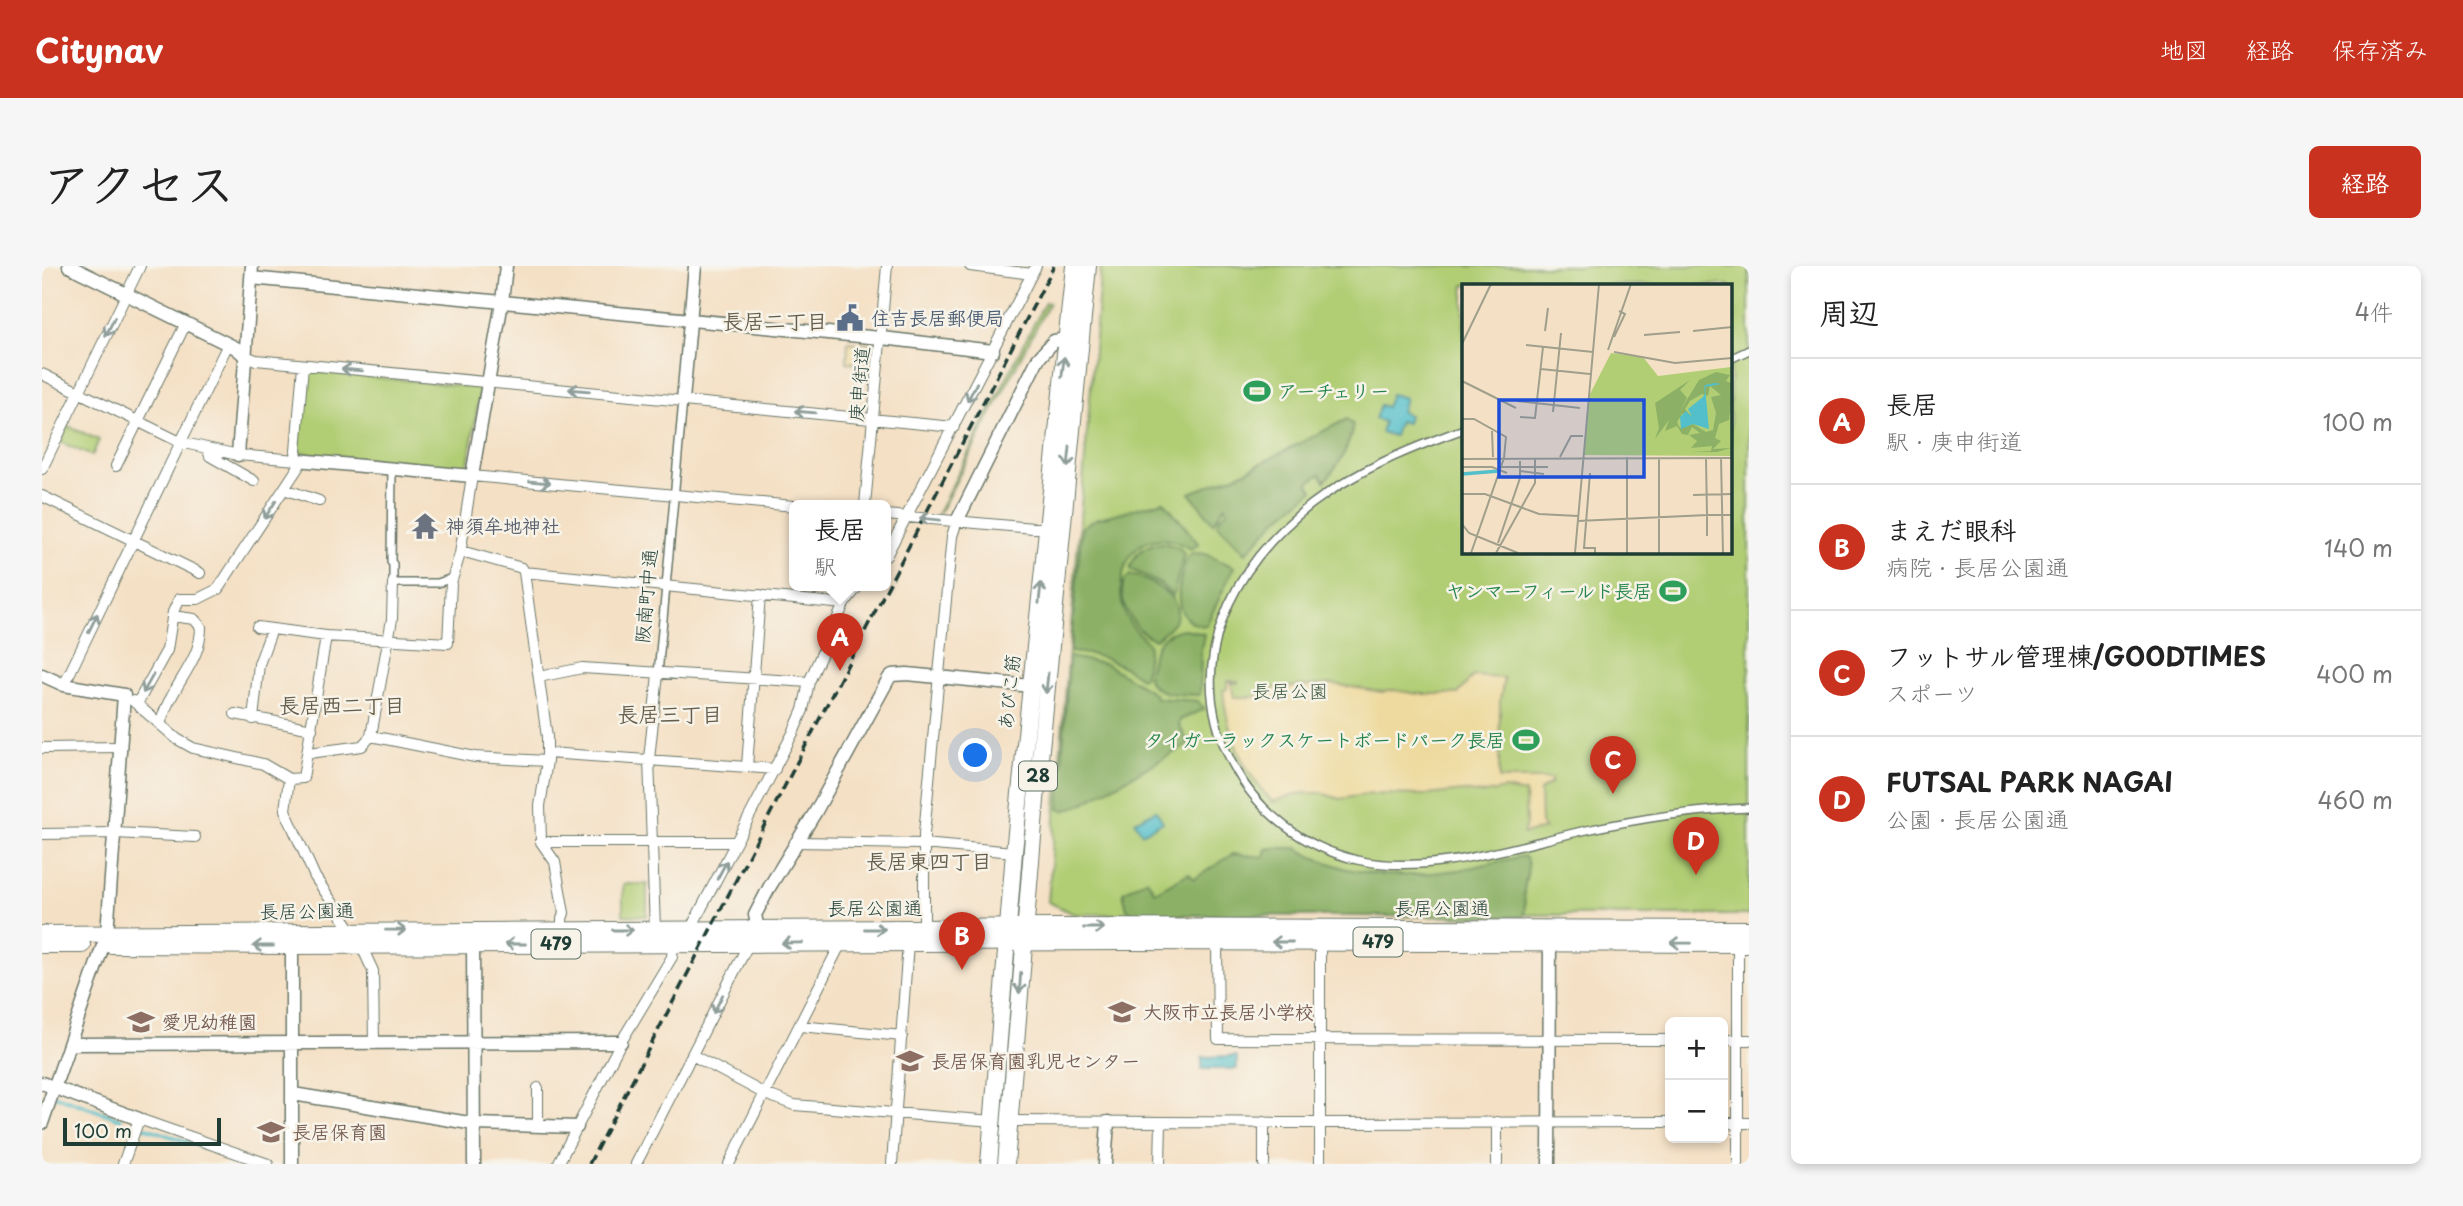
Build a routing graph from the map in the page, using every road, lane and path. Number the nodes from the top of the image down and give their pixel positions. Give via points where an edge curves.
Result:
1 (69, 266) edge
2 (140, 266) edge
3 (506, 266) edge
4 (695, 266) edge
5 (887, 266) edge
6 (970, 266) edge
7 (1074, 266) edge
8 (1088, 266) edge
9 (1034, 270) edge
10 (252, 272) edge
11 (126, 294) junction
12 (502, 302) junction
13 (691, 320) junction
14 (186, 323) junction
15 (880, 338) junction
16 (1066, 339) junction
17 (228, 344) junction
18 (1749, 350) edge
19 (993, 351) junction
20 (245, 356) junction
21 (1731, 359) edge
22 (303, 365) junction
23 (42, 374) edge
24 (488, 383) junction
25 (78, 392) junction
26 (683, 400) junction
27 (873, 418) junction
28 (138, 421) junction
29 (954, 427) junction
30 (1462, 430) edge
31 (180, 442) junction
32 (207, 448) junction
33 (238, 455) junction
34 (297, 460) junction
35 (116, 466) dead end
36 (42, 469) edge
37 (392, 469) junction
38 (472, 476) junction
39 (254, 481) dead end
40 (284, 489) junction
41 (674, 494) junction
42 (42, 496) edge
43 (865, 500) edge
44 (319, 501) dead end
45 (789, 506) edge
46 (1063, 512) junction
47 (891, 515) edge
48 (906, 516) junction
49 (957, 521) junction
50 (1047, 528) junction
51 (133, 541) junction
52 (891, 546) edge
53 (461, 549) junction
54 (524, 572) junction
55 (200, 573) dead end
56 (452, 578) junction
57 (393, 583) junction
58 (666, 586) junction
59 (854, 591) edge
60 (760, 595) junction
61 (844, 604) junction
62 (172, 616) junction
63 (257, 626) dead end
64 (272, 629) junction
65 (326, 636) junction
66 (387, 639) junction
67 (658, 674) junction
68 (42, 675) edge
69 (539, 677) junction
70 (939, 677) junction
71 (753, 678) junction
72 (809, 682) junction
73 (64, 685) junction
74 (1031, 686) junction
75 (124, 695) junction
76 (137, 704) junction
77 (235, 714) dead end
78 (253, 719) junction
79 (160, 724) junction
80 (312, 729) junction
81 (371, 736) junction
82 (121, 747) junction
83 (42, 748) edge
84 (309, 752) junction
85 (548, 757) junction
86 (649, 759) junction
87 (747, 766) junction
88 (775, 769) junction
89 (289, 779) junction
90 (1749, 808) edge
91 (115, 833) junction
92 (42, 834) edge
93 (195, 837) dead end
94 (652, 841) junction
95 (541, 842) junction
96 (736, 842) junction
97 (795, 842) junction
98 (923, 844) junction
99 (1014, 852) junction
100 (758, 929) junction
101 (924, 929) junction
102 (562, 930) junction
103 (655, 930) junction
104 (690, 930) junction
105 (352, 931) junction
106 (42, 934) edge
107 (1025, 935) junction
108 (1007, 936) junction
109 (1550, 936) junction
110 (473, 937) junction
111 (1743, 937) edge
112 (106, 940) junction
113 (1217, 942) junction
114 (1320, 942) junction
115 (749, 943) junction
116 (842, 943) junction
117 (908, 943) junction
118 (673, 944) junction
119 (42, 945) edge
120 (361, 945) junction
121 (292, 946) junction
122 (800, 1026) junction
123 (902, 1036) junction
124 (1551, 1038) junction
125 (1320, 1039) junction
126 (1665, 1040) edge
127 (1744, 1040) edge
128 (621, 1042) junction
129 (70, 1044) junction
130 (293, 1044) junction
131 (374, 1044) junction
132 (473, 1044) junction
133 (692, 1055) junction
134 (48, 1086) edge
135 (538, 1088) dead end
136 (292, 1094) junction
137 (765, 1094) junction
138 (895, 1113) junction
139 (139, 1119) junction
140 (993, 1121) junction
141 (1010, 1121) junction
142 (1550, 1121) junction
143 (1108, 1122) junction
144 (1161, 1122) junction
145 (1264, 1122) junction
146 (1497, 1122) junction
147 (1665, 1122) edge
148 (42, 1123) edge
149 (1320, 1123) junction
150 (1744, 1123) edge
151 (475, 1124) junction
152 (538, 1126) junction
153 (577, 1127) junction
154 (123, 1164) edge
155 (268, 1164) edge
156 (292, 1164) edge
157 (474, 1164) edge
158 (558, 1164) edge
159 (635, 1164) edge
160 (729, 1164) edge
161 (892, 1164) edge
162 (989, 1164) edge
163 (1006, 1164) edge
164 (1105, 1164) edge
165 (1160, 1164) edge
166 (1264, 1164) edge
167 (1320, 1164) edge
168 (1497, 1164) edge
169 (1549, 1164) edge
170 (1738, 1164) edge

1 - 11 street
2 - 11 street
3 - 12 street
4 - 13 street, 阪南町中通
5 - 15 street, 庚申街道
6 - 9 street
7 - 16 main road, あびこ筋 / 28
8 -> 46 main road, あびこ筋 / 28
9 - 19 street
10 - 12 street
10 - 20 street
11 - 14 street
11 -> 25 street
12 - 13 street
12 - 24 street
13 - 15 street
13 - 26 street, 阪南町中通
14 - 17 street
14 - 28 street
15 - 19 street
15 - 27 street, 庚申街道
16 - 49 street via 1054,341 1038,359
50 -> 16 main road, あびこ筋 / 28
17 - 20 street
17 - 31 street
18 - 21 street
19 -> 29 street
20 - 22 street
20 - 33 street
24 -> 22 street
22 - 34 street
23 - 25 street
26 -> 24 street
24 - 38 street
25 - 28 street
25 - 36 street
27 -> 26 street
26 - 41 street, 阪南町中通
27 - 29 street
27 - 43 street, 庚申街道
28 - 31 street
28 - 35 street
29 - 48 street
30 - 90 street via 1395,456 1313,503 1262,551 1234,593 1214,643 1213,696 1226,751 1253,797 1303,838 1334,853 1381,864 1480,855 1684,811
31 - 32 street
31 - 51 street
32 - 33 street
32 - 39 street via 210,456
33 - 34 street
34 - 37 street
34 - 40 street via 299,466
37 - 38 street
37 - 57 street
38 -> 41 street
38 - 53 street
40 - 44 street
40 -> 62 street via 218,589 198,599 179,599
41 - 45 street
41 - 58 street, 阪南町中通
42 - 51 street
46 - 50 street
46 -> 107 main road, あびこ筋 / 28
47 - 48 street
49 -> 48 street
48 - 52 street
49 - 50 street
49 - 70 street
74 -> 50 main road, あびこ筋 / 28
51 - 55 street
73 -> 51 street
53 - 54 street
53 - 56 street
54 - 58 street
54 - 69 street
56 - 57 street via 438,583
56 - 66 street via 448,643
57 - 66 street
58 - 60 street
58 - 67 street, 阪南町中通
59 - 61 street
60 - 61 street
60 - 71 street
61 - 72 street
62 -> 76 street via 167,650
62 - 79 street via 194,618 201,627 201,639
63 - 64 street
64 - 65 street
64 - 78 street via 259,664
65 - 66 street
65 - 80 street
66 - 81 street
67 - 69 street via 582,668
67 - 71 street
67 - 86 street, 阪南町中通
68 - 73 street
69 - 85 street
70 - 74 street
70 - 97 street via 899,674 889,678
70 - 98 street
71 - 72 street
71 - 87 street
72 - 88 street via 803,710
73 - 75 street
74 - 99 main road, あびこ筋 / 28
75 - 76 street
75 - 82 street
76 - 79 street
77 - 78 street
78 - 80 street
79 - 89 street via 193,748 263,764
80 - 84 street
81 - 84 street via 362,746
81 - 85 street via 475,757
82 - 83 street
82 - 91 street
84 - 89 street via 303,778
85 - 86 street
85 - 95 street via 540,806
86 - 87 street
86 - 94 street, 阪南町中通
87 - 88 street
88 - 96 street
89 - 105 street via 285,810 315,877
91 - 92 street
91 - 93 street
91 - 112 street
94 - 95 street
94 - 96 street
94 - 103 street, 阪南町中通
95 - 102 street via 558,872
104 -> 96 street
97 - 98 street
97 - 100 street via 755,915
98 - 99 street
98 - 101 street
99 - 108 main road, あびこ筋 / 28
100 -> 101 main road, 長居公園通 / 479
100 - 104 main road, 長居公園通 / 479
101 - 108 main road, 長居公園通 / 479
102 -> 103 main road, 長居公園通 / 479
102 - 110 main road, 長居公園通 / 479
103 - 104 main road, 長居公園通 / 479
105 -> 110 main road, 長居公園通 / 479
105 - 112 main road, 長居公園通 / 479
106 - 112 main road, 長居公園通 / 479
107 - 108 main road, 長居公園通 / 479
107 -> 109 main road, 長居公園通 / 479
107 - 113 main road, 長居公園通 / 479
107 -> 141 main road, あびこ筋 / 28
108 - 117 main road, 長居公園通 / 479
108 - 140 main road, あびこ筋 / 28
109 - 111 main road, 長居公園通 / 479
109 - 114 main road, 長居公園通 / 479
109 - 124 street
118 -> 110 main road, 長居公園通 / 479
110 - 120 main road, 長居公園通 / 479
110 - 132 street
111 - 127 street
112 - 119 main road, 長居公園通 / 479
121 -> 112 main road, 長居公園通 / 479
112 - 129 street
114 -> 113 main road, 長居公園通 / 479
113 - 125 street via 1218,1039
114 - 125 street
116 -> 115 main road, 長居公園通 / 479
115 - 118 main road, 長居公園通 / 479
115 -> 133 street
116 - 117 main road, 長居公園通 / 479
116 - 122 street
117 - 123 street
118 - 128 street via 673,957
120 - 121 main road, 長居公園通 / 479
120 - 131 street via 373,971
121 - 130 street
122 - 123 street
122 - 137 street
123 - 138 street
124 - 125 street
124 - 126 street
124 - 142 street
125 - 149 street
127 - 150 street
128 - 132 street
128 - 153 street
129 - 130 street
129 - 134 street
130 - 131 street
130 - 136 street
131 - 132 street
132 - 151 street
133 - 137 street
133 - 159 street
134 - 139 street
134 - 148 street
135 - 152 street
136 - 151 street
136 - 156 street
137 - 138 street via 794,1105
137 - 160 street
138 - 140 street
138 - 161 street
139 - 154 street
139 - 155 street
140 - 162 main road, あびこ筋 / 28
141 - 143 street
141 - 163 main road, あびこ筋 / 28
142 - 146 street
142 - 147 street
142 - 169 street
143 - 144 street
143 - 164 street
144 - 145 street
144 - 165 street
145 - 149 street
145 - 166 street
146 - 149 street
146 - 168 street
149 - 167 street
150 - 170 street
151 - 152 street
151 - 157 street
152 - 153 street
153 - 158 street

